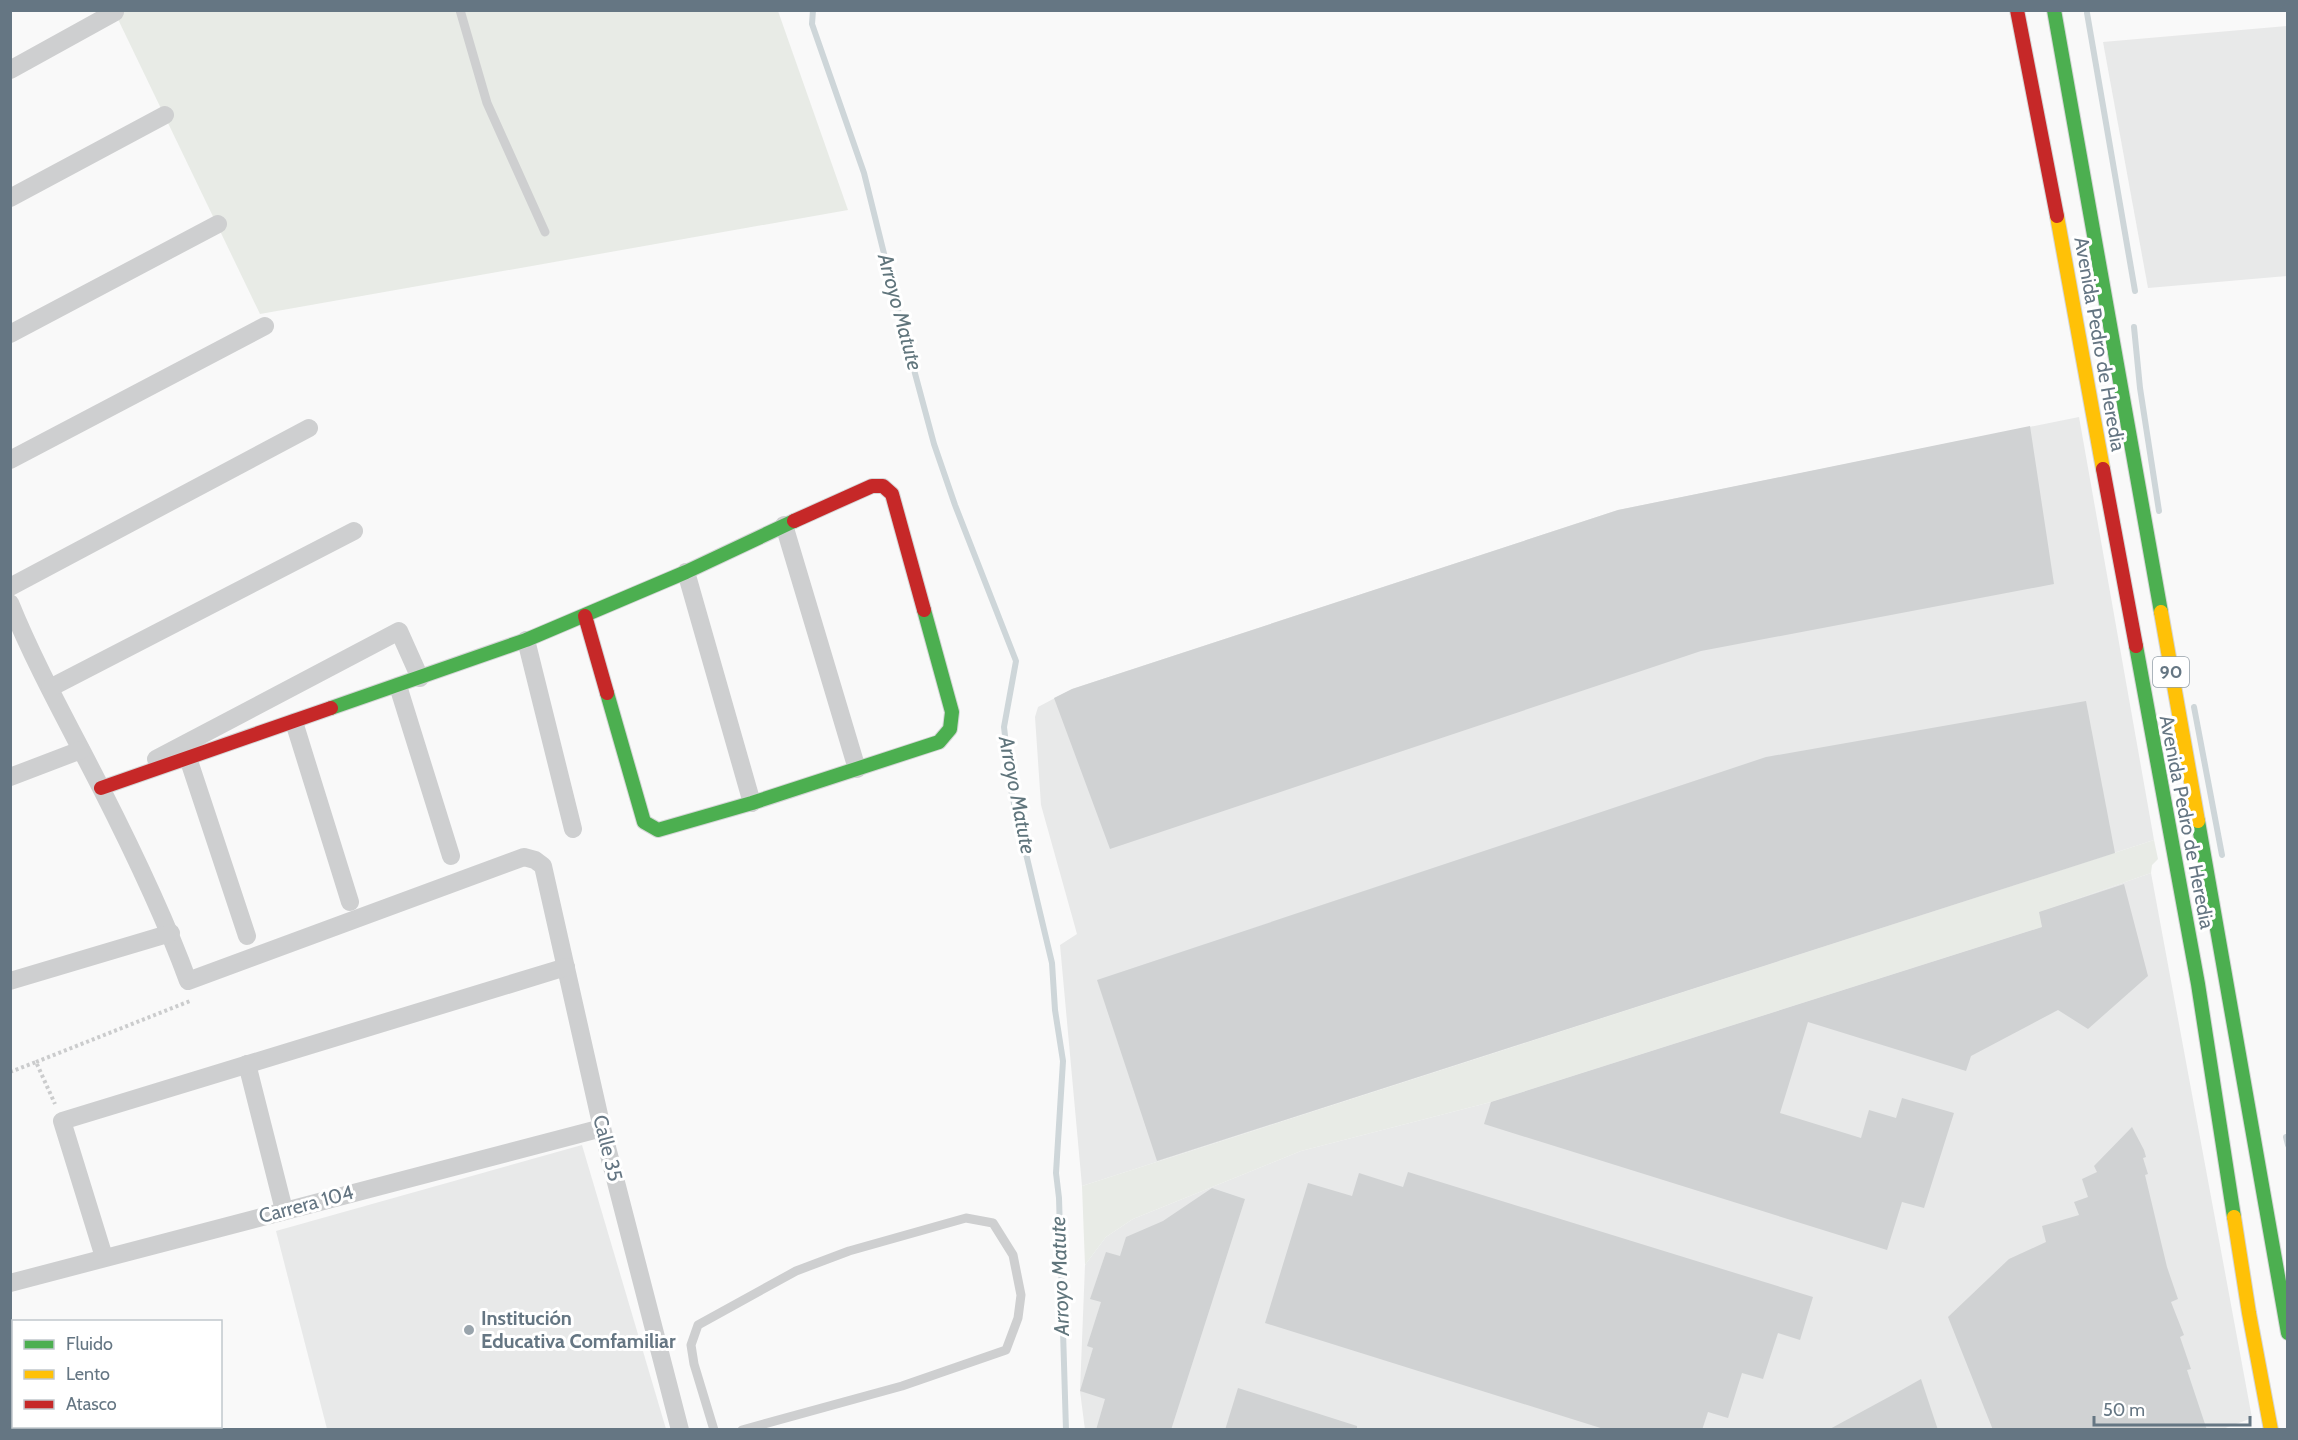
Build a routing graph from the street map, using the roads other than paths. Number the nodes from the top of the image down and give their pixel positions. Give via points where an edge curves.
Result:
1 (460, 10) edge
2 (2017, 10) edge
3 (2054, 10) edge
4 (114, 12) dead end
5 (10, 70) edge
6 (165, 115) dead end
7 (10, 198) edge
8 (218, 224) dead end
9 (545, 231) dead end
10 (265, 326) dead end
11 (10, 334) edge
12 (309, 428) dead end
13 (10, 460) edge
14 (784, 525) junction
15 (354, 531) dead end
16 (686, 572) junction
17 (10, 587) edge
18 (10, 603) edge
19 (585, 616) junction
20 (14, 622) edge
21 (526, 640) junction
22 (420, 678) junction
23 (398, 686) junction
24 (50, 688) junction
25 (294, 722) junction
26 (81, 750) junction
27 (188, 758) junction
28 (857, 769) junction
29 (10, 777) edge
30 (101, 788) junction
31 (752, 803) junction
32 (573, 829) dead end
33 (451, 856) dead end
34 (350, 902) dead end
35 (171, 933) junction
36 (247, 936) dead end
37 (566, 967) junction
38 (10, 981) edge
39 (247, 1064) junction
40 (602, 1128) junction
41 (284, 1210) junction
42 (104, 1257) junction
43 (10, 1283) edge
44 (2288, 1333) edge
45 (680, 1430) edge
46 (714, 1430) edge
47 (742, 1430) edge
48 (2271, 1430) edge

1 - 9 lane via 487,103
2 - 48 main road, Avenida Pedro de Heredia / 90 via 2198,984
3 - 44 main road, Avenida Pedro de Heredia / 90
4 - 5 street
6 - 7 street
8 - 11 street
10 - 13 street
12 - 17 street
14 - 16 main road
14 - 28 street
14 - 28 main road via 872,486 883,486 892,494 952,712 950,729 939,742
15 - 24 street
16 - 19 main road
16 - 31 street
18 - 20 street
19 - 21 main road
19 - 31 main road via 644,822 658,830 665,829
20 - 24 street
21 - 22 main road
21 - 32 street
22 - 23 main road
22 - 30 street via 399,631
23 - 25 main road
23 - 33 street
24 - 26 street
25 - 27 main road
25 - 34 street
26 - 29 street
26 - 30 street
27 - 30 main road
27 - 36 street
28 - 31 main road
30 - 35 street
35 - 37 street, Calle 35 via 189,981 524,857 543,866
35 - 38 street
37 - 39 street
37 - 40 street, Calle 35
39 - 41 street
39 - 42 street via 62,1121
40 - 41 street, Carrera 104
40 - 45 street, Calle 35
41 - 42 street, Carrera 104
42 - 43 street, Carrera 104
46 - 47 lane via 691,1345 698,1325 795,1271 849,1251 966,1218 993,1223 1013,1255 1021,1295 1018,1318 1006,1350 902,1386

